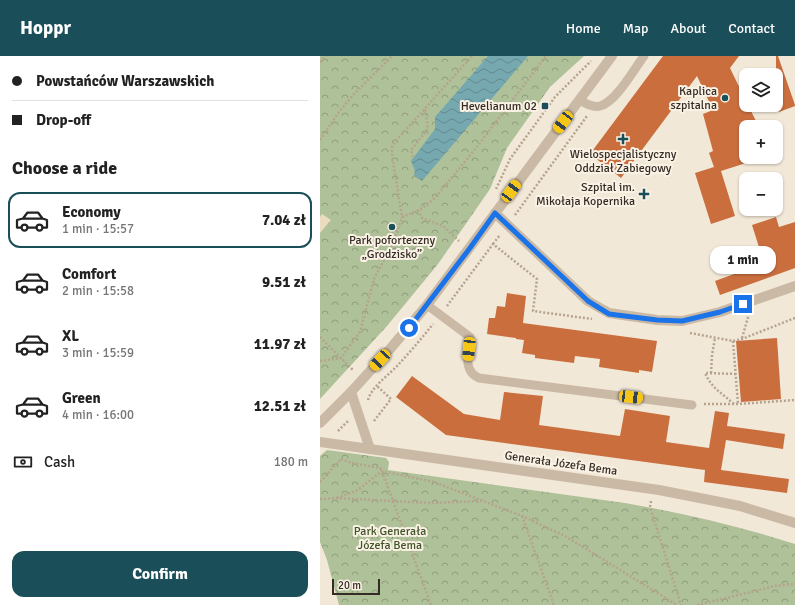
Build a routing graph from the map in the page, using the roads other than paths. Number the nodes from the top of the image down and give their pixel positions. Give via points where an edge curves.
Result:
1 (612, 56) edge
2 (644, 56) edge
3 (580, 100) junction
4 (495, 213) junction
5 (795, 286) edge
6 (427, 305) junction
7 (351, 392) junction
8 (692, 404) road end
9 (320, 423) edge
10 (320, 442) edge
11 (370, 449) junction
12 (795, 523) edge

1 - 3 street
2 - 3 lane via 610,102 591,106
3 - 4 street
4 - 5 street via 588,301 609,314 682,321 720,312
4 - 6 street
6 - 7 street
6 - 8 lane via 470,337 469,368 471,374 479,378
7 - 9 street
7 - 11 street
10 - 11 street, Generała Józefa Bema
11 - 12 street, Generała Józefa Bema via 652,489 740,506

